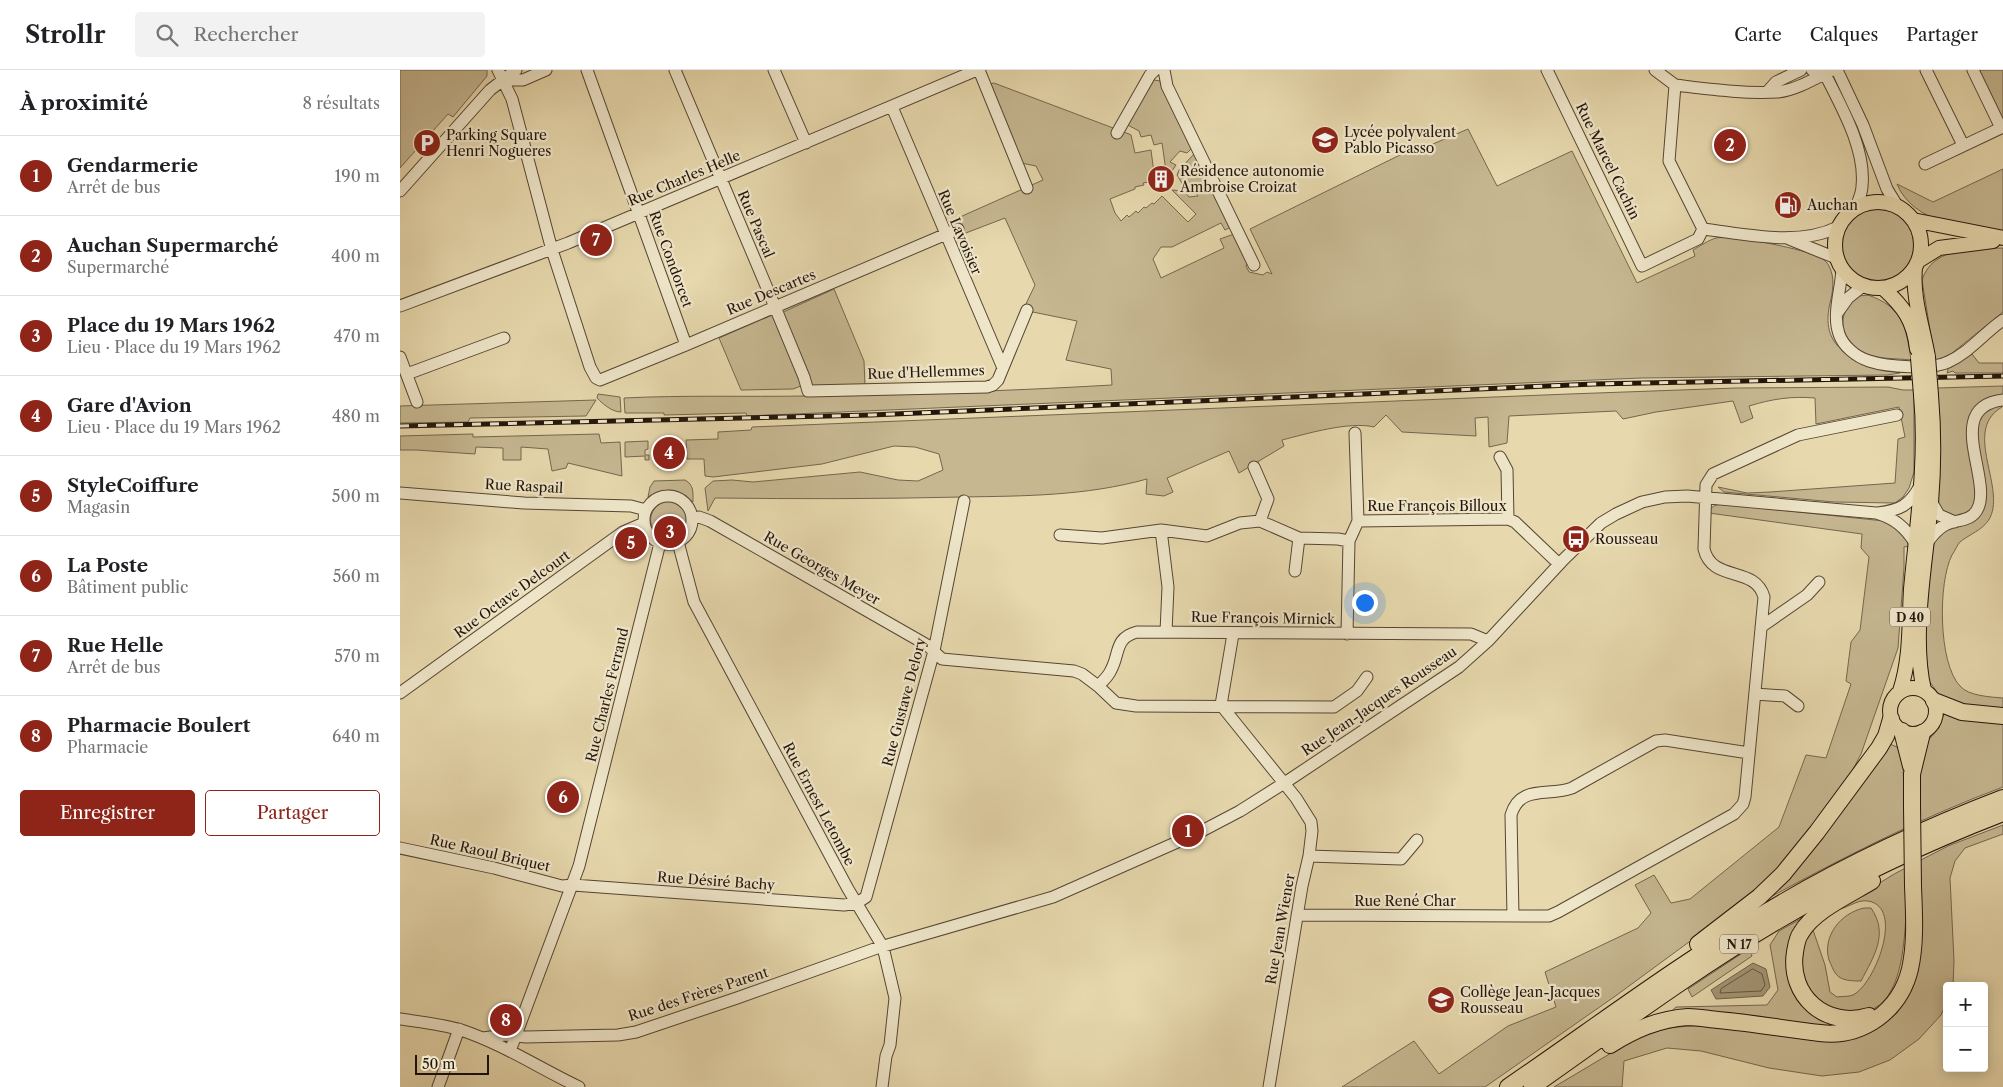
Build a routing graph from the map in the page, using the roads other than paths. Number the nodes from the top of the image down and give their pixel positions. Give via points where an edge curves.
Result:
1 (516, 70) edge
2 (546, 70) edge
3 (587, 70) edge
4 (675, 70) edge
5 (774, 70) edge
6 (978, 70) edge
7 (1155, 70) edge
8 (1164, 70) edge
9 (1547, 70) edge
10 (1656, 70) edge
11 (1801, 70) edge
12 (1812, 70) edge
13 (1837, 70) edge
14 (1926, 70) edge
15 (1973, 70) edge
16 (1828, 71) edge
17 (501, 75) edge
18 (1675, 86) junction
19 (1768, 91) junction
20 (892, 107) junction
21 (2002, 127) edge
22 (1117, 133) dead end
23 (806, 143) junction
24 (1963, 145) junction
25 (1925, 164) dead end
26 (721, 179) junction
27 (1027, 188) dead end
28 (400, 191) edge
29 (1898, 207) junction
30 (1856, 208) junction
31 (638, 214) junction
32 (1913, 220) junction
33 (1838, 227) junction
34 (958, 229) dead end
35 (1703, 229) junction
36 (945, 234) junction
37 (1788, 238) junction
38 (2003, 239) edge
39 (552, 250) junction
40 (1839, 264) junction
41 (1916, 264) junction
42 (1254, 265) dead end
43 (1862, 286) junction
44 (1884, 288) junction
45 (400, 306) edge
46 (776, 307) junction
47 (1027, 310) dead end
48 (1837, 314) junction
49 (2003, 320) edge
50 (504, 338) dead end
51 (686, 345) junction
52 (400, 357) edge
53 (1923, 358) junction
54 (1003, 368) junction
55 (407, 374) junction
56 (808, 391) joint
57 (1926, 395) junction
58 (2003, 400) edge
59 (417, 402) dead end
60 (1897, 414) dead end
61 (1355, 433) dead end
62 (1500, 457) dead end
63 (1254, 467) dead end
64 (1922, 484) junction
65 (400, 493) edge
66 (1706, 498) junction
67 (964, 501) dead end
68 (1931, 501) junction
69 (646, 510) junction
70 (1876, 513) junction
71 (692, 519) junction
72 (1508, 519) junction
73 (1260, 521) junction
74 (1358, 521) junction
75 (1955, 522) junction
76 (644, 523) junction
77 (1161, 530) junction
78 (1060, 535) dead end
79 (1299, 538) junction
80 (1350, 541) junction
81 (678, 542) junction
82 (660, 543) junction
83 (1921, 543) junction
84 (1559, 564) junction
85 (1295, 571) dead end
86 (1819, 582) dead end
87 (1761, 626) junction
88 (1166, 632) junction
89 (1233, 634) junction
90 (1347, 634) junction
91 (1488, 640) junction
92 (934, 651) junction
93 (1367, 677) dead end
94 (1098, 686) junction
95 (1900, 691) junction
96 (400, 694) edge
97 (1755, 694) junction
98 (1929, 696) junction
99 (1221, 705) junction
100 (1798, 706) dead end
101 (2003, 716) edge
102 (1897, 725) junction
103 (1922, 732) junction
104 (1749, 752) junction
105 (1912, 774) junction
106 (1283, 784) junction
107 (2003, 798) edge
108 (2003, 813) edge
109 (1962, 829) junction
110 (1417, 840) dead end
111 (400, 848) edge
112 (1309, 856) junction
113 (573, 885) junction
114 (857, 902) junction
115 (1297, 915) junction
116 (1513, 916) junction
117 (883, 946) junction
118 (1631, 1002) junction
119 (1887, 1009) junction
120 (400, 1019) edge
121 (459, 1030) junction
122 (517, 1036) junction
123 (483, 1038) junction
124 (510, 1051) junction
125 (438, 1087) edge
126 (579, 1087) edge
127 (882, 1087) edge
128 (1269, 1087) edge
129 (1508, 1087) edge
130 (1532, 1087) edge
131 (1542, 1087) edge

1 - 17 street
2 - 17 street via 523,80
3 - 31 street, Rue Condorcet
4 - 26 street, Rue Pascal
5 - 23 street
6 - 20 street, Rue Charles Helle
6 - 27 street
7 - 22 street
8 - 42 street via 1167,86
9 - 35 street, Rue Marcel Cachin via 1642,266 1698,239
10 - 18 street
11 - 19 street via 1776,82
12 - 16 street
13 - 29 street via 1857,111 1887,189
14 - 24 street
15 - 21 street
16 - 19 street via 1792,88
16 - 30 street via 1850,125 1863,177
17 - 28 street
17 - 39 street via 512,99
18 - 19 street
18 - 35 street via 1669,161
20 - 23 street, Rue Charles Helle
20 - 36 street, Rue Lavoisier
21 - 24 street
23 - 26 street, Rue Charles Helle
24 - 25 street
26 - 31 street, Rue Charles Helle
26 - 46 street, Rue Pascal
29 - 30 main road via 1876,202
29 - 32 main road
30 - 33 main road
31 - 39 street, Rue Charles Helle
31 - 51 street, Rue Condorcet
32 - 38 main road
32 - 41 main road via 1921,240
33 - 37 street via 1820,234
33 - 40 main road via 1835,242
34 - 36 street, Rue Descartes
35 - 37 street
36 - 46 street, Rue Descartes
36 - 54 street, Rue Lavoisier
37 - 40 street
38 - 41 main road via 1939,248
39 - 45 street, Rue Charles Helle
39 - 51 street, Rue Descartes via 596,378 604,379
40 - 43 main road
40 - 48 street
41 - 44 main road via 1901,282
41 - 53 main road, D 40 via 1914,279
43 - 44 main road
43 - 48 street
44 - 53 main road, D 40 via 1907,313
46 - 51 street, Rue Descartes
46 - 56 street, Rue Pascal
47 - 54 street, Rue d'Hellemmes
48 - 49 street via 1838,333 1854,352 1870,361 1894,365 1935,366 1948,362 1960,356
50 - 55 street
52 - 55 street
53 - 57 main road, D 40, bridge
54 - 56 street, Rue d'Hellemmes via 998,380 987,387
55 - 59 street
57 - 64 main road, D 40
57 - 68 main road, D 40 via 1934,445
58 - 75 street via 1984,406 1973,424 1979,507 1970,517
60 - 66 street via 1783,440 1713,474 1706,485
61 - 74 street
62 - 72 street via 1507,470
63 - 73 street via 1268,499
64 - 70 street via 1914,498 1902,508
64 - 83 main road, D 40
65 - 69 street, Rue Raspail via 631,506
66 - 70 street, Rue Jean-Jacques Rousseau
66 - 84 street, Rue Jean-Jacques Rousseau via 1666,497 1632,506 1601,523
66 - 87 street, Rue René Char via 1706,557 1715,568 1758,584 1764,597
67 - 92 street, Rue Gustave Delory
68 - 75 street via 1939,515
68 - 83 main road, D 40
69 - 71 street via 654,500 675,497 687,505
69 - 76 street
70 - 83 street via 1888,516
71 - 81 street via 688,533
71 - 92 street, Rue Georges Meyer via 710,521
72 - 74 street, Rue François Billoux
72 - 84 street, Rue François Billoux via 1516,522
73 - 77 street via 1240,522 1207,536
73 - 79 street
74 - 80 street
75 - 83 street
76 - 82 street via 649,535
76 - 96 street, Rue Octave Delcourt via 623,532
77 - 78 street via 1102,538
77 - 88 street via 1168,586
79 - 80 street
79 - 85 street
80 - 90 street
81 - 82 street
81 - 114 street, Rue Ernest Letombe via 694,602
82 - 113 street, Rue Charles Ferrand
83 - 95 main road, D 40 via 1908,658
83 - 98 main road, D 40 via 1920,671
84 - 91 street, Rue Jean-Jacques Rousseau
86 - 87 street via 1807,595
87 - 97 street, Rue René Char
88 - 89 street, Rue François Mirnick
88 - 94 street, Rue François Mirnick via 1129,634 1116,652 1113,668
89 - 90 street, Rue François Mirnick
89 - 99 street
90 - 91 street, Rue François Mirnick via 1471,634
91 - 106 street, Rue Jean-Jacques Rousseau via 1459,667
92 - 94 street, Rue Georges Meyer via 950,660 1074,671
92 - 114 street, Rue Gustave Delory via 866,898
93 - 99 street, Rue Georges Meyer via 1357,691 1334,707
94 - 99 street, Rue Georges Meyer via 1116,703 1123,705
95 - 98 main road via 1916,688
95 - 102 main road via 1891,704
97 - 100 street via 1785,696
97 - 104 street, Rue René Char
98 - 101 highway via 1962,712
98 - 103 main road via 1936,716 1928,729
99 - 106 street, Rue Jean Wiener
102 - 103 main road via 1912,734
102 - 105 highway
102 - 118 highway via 1783,874 1759,897 1646,982
103 - 105 highway
104 - 116 street, Rue René Char via 1745,798 1734,814 1558,912 1549,916
104 - 116 street via 1656,741 1572,788 1523,796 1513,806 1511,815
105 - 119 highway, bridge via 1914,932 1910,969 1900,992
106 - 112 street, Rue Jean Wiener via 1311,822
106 - 117 street, Rue Jean-Jacques Rousseau via 1218,823 1053,897
107 - 118 highway, N 17 via 1886,847 1821,881 1717,943
108 - 109 highway, N 17
109 - 119 highway via 1945,845 1829,906 1801,933 1794,961 1795,976 1800,989 1816,1009 1828,1016 1856,1020
109 - 130 highway, N 17 via 1826,893 1776,922 1688,978
110 - 112 street via 1401,859
111 - 113 street, Rue Raoul Briquet via 562,886
112 - 115 street, Rue Jean Wiener
113 - 114 street, Rue Désiré Bachy via 844,905
113 - 122 street, Rue Charles Ferrand
114 - 117 street, Rue Ernest Letombe
115 - 116 street, Rue René Char
115 - 128 street, Rue Jean Wiener
117 - 122 street, Rue des Frères Parent via 636,1032
117 - 127 street, Rue Ernest Letombe via 895,998
118 - 129 highway, N 17
119 - 131 highway via 1872,1023 1844,1032 1822,1033 1689,1017 1651,1024 1631,1032
120 - 121 street
121 - 123 street
121 - 125 street
122 - 123 street, Rue des Frères Parent
122 - 124 street, Rue Charles Ferrand
123 - 124 street
124 - 126 street

